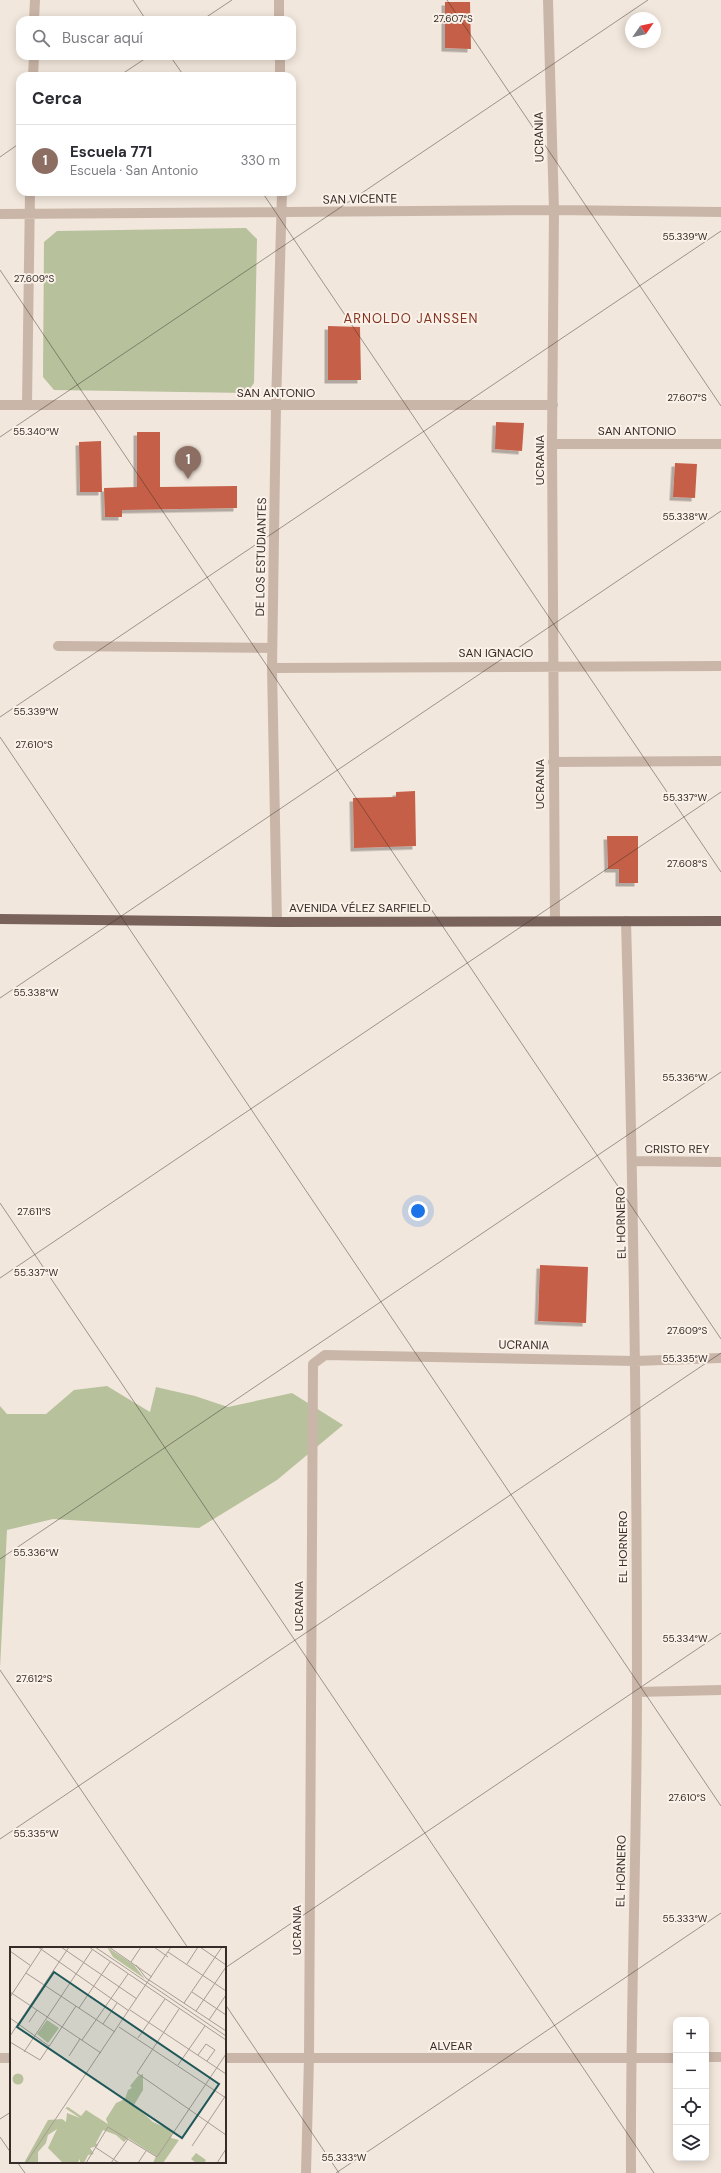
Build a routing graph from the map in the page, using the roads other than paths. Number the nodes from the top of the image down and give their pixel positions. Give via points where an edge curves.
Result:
1 (35, 0) edge
2 (279, 0) edge
3 (548, 0) edge
4 (34, 16) edge
5 (279, 16) edge
6 (34, 60) edge
7 (280, 60) edge
8 (33, 72) edge
9 (280, 72) edge
10 (30, 196) edge
11 (282, 196) edge
12 (554, 210) junction
13 (721, 212) edge
14 (282, 213) junction
15 (0, 214) edge
16 (29, 214) junction
17 (0, 405) edge
18 (27, 405) junction
19 (553, 405) junction
20 (276, 406) junction
21 (552, 444) junction
22 (721, 444) edge
23 (58, 646) dead end
24 (272, 648) junction
25 (554, 666) junction
26 (721, 666) edge
27 (272, 668) junction
28 (721, 761) edge
29 (553, 762) junction
30 (0, 919) edge
31 (554, 920) junction
32 (626, 921) junction
33 (721, 921) edge
34 (277, 922) junction
35 (633, 1161) junction
36 (721, 1162) edge
37 (721, 1358) edge
38 (635, 1360) junction
39 (721, 1690) edge
40 (637, 1692) junction
41 (709, 2057) edge
42 (721, 2057) edge
43 (226, 2058) edge
44 (310, 2058) junction
45 (673, 2058) edge
46 (631, 2059) junction
47 (306, 2173) edge
48 (631, 2173) edge

1 - 4 street
2 - 5 street
3 - 12 street, UCRANIA
6 - 8 street
7 - 9 street
10 - 16 street
11 - 14 street, DE LOS ESTUDIANTES
12 - 13 street, SAN VICENTE
12 - 14 street, SAN VICENTE
12 - 19 street, UCRANIA
14 - 16 street, SAN VICENTE
14 - 20 street, DE LOS ESTUDIANTES
15 - 16 street, SAN VICENTE
16 - 18 street
17 - 18 street, SAN ANTONIO
18 - 20 street, SAN ANTONIO
19 - 20 street, SAN ANTONIO
19 - 21 street, UCRANIA
20 - 24 street, DE LOS ESTUDIANTES
21 - 22 street, SAN ANTONIO
21 - 25 street, UCRANIA
23 - 24 street
24 - 27 street, DE LOS ESTUDIANTES
25 - 26 street, SAN IGNACIO
25 - 27 street, SAN IGNACIO
25 - 29 street, UCRANIA
27 - 34 street, DE LOS ESTUDIANTES
28 - 29 street
29 - 31 street, UCRANIA
30 - 34 main road, AVENIDA VÉLEZ SARFIELD
31 - 32 main road, AVENIDA VÉLEZ SARFIELD
31 - 34 main road, AVENIDA VÉLEZ SARFIELD
32 - 33 main road, AVENIDA VÉLEZ SARFIELD
32 - 35 street, EL HORNERO
35 - 36 street, CRISTO REY
35 - 38 street, EL HORNERO
37 - 38 street
38 - 40 street, EL HORNERO
38 - 44 street, UCRANIA via 325,1355 313,1364
39 - 40 street
40 - 46 street, EL HORNERO
41 - 42 street
43 - 44 street, ALVEAR
44 - 46 street, ALVEAR
44 - 47 street, UCRANIA
45 - 46 street, ALVEAR
46 - 48 street, EL HORNERO

